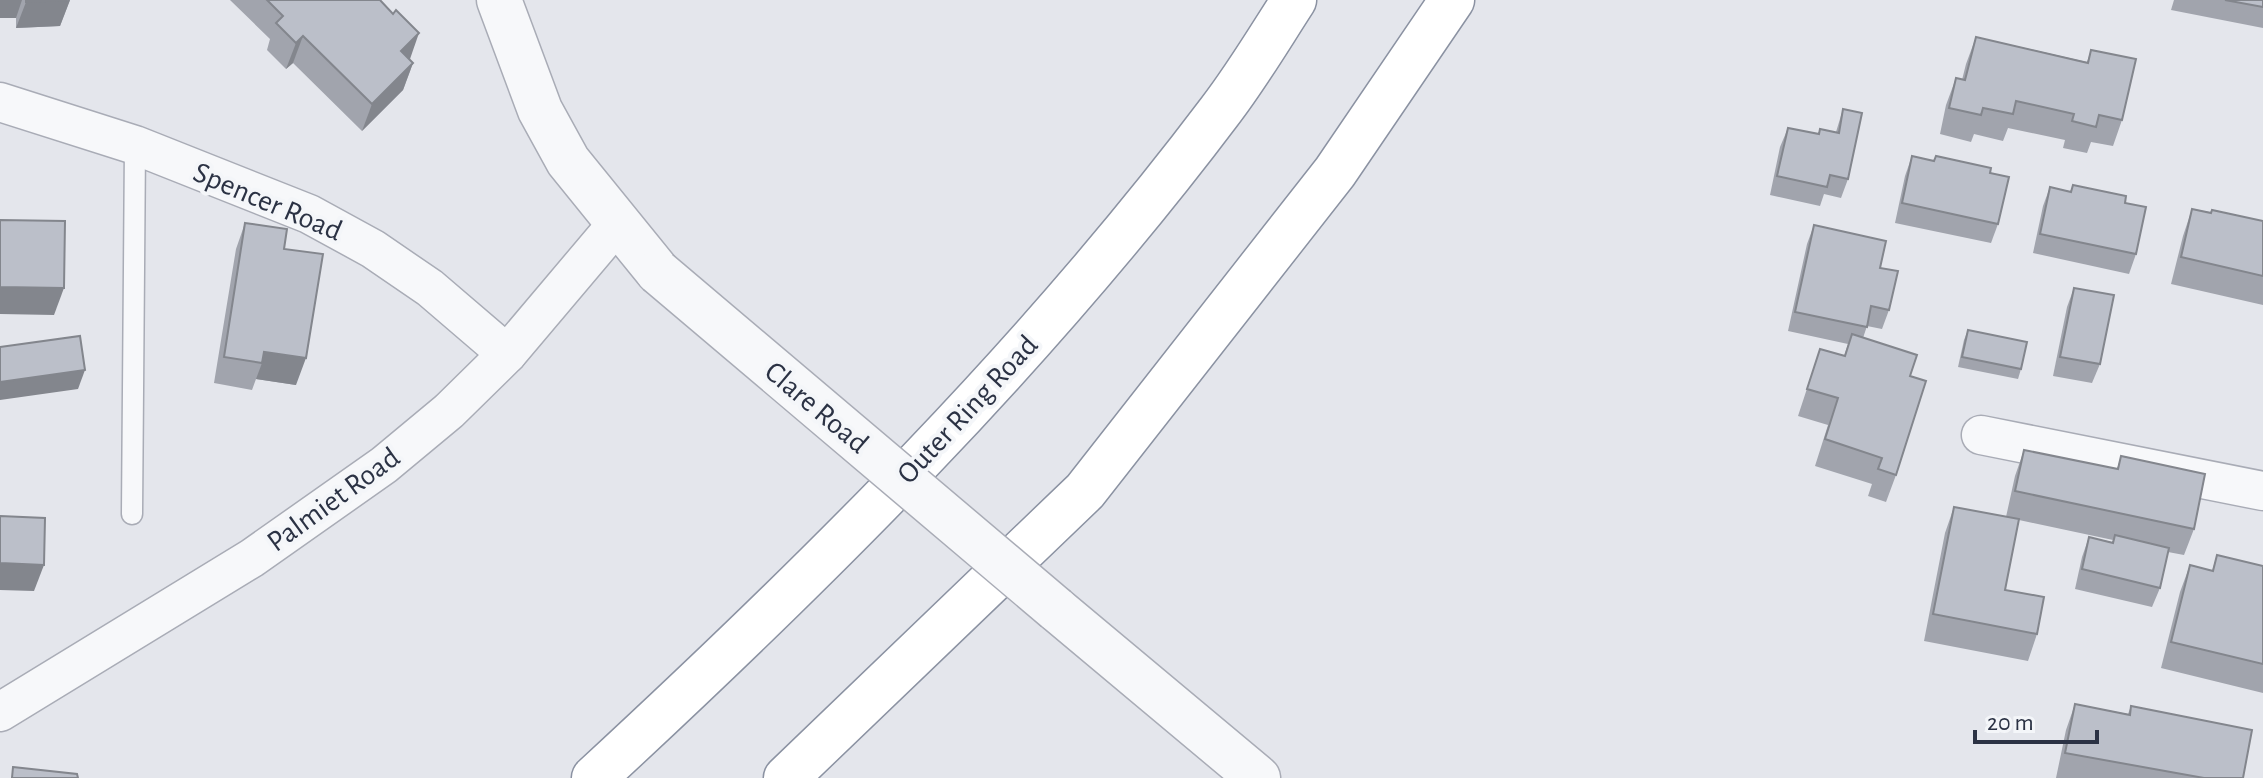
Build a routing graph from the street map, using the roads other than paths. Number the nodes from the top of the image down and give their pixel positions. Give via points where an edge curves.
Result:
1 (499, 0) edge
2 (1294, 0) edge
3 (1452, 0) edge
4 (0, 102) edge
5 (135, 145) junction
6 (616, 225) junction
7 (507, 354) junction
8 (1981, 435) dead end
9 (2263, 491) edge
10 (132, 514) dead end
11 (0, 712) edge
12 (1253, 774) edge
13 (594, 778) edge
14 (786, 778) edge

1 - 6 street, Clare Road via 540,110 568,161
2 - 13 highway, Outer Ring Road via 1222,109 1093,272 981,398 708,672
3 - 14 highway via 1335,172 1085,491
4 - 5 street, Spencer Road
5 - 7 street, Spencer Road via 309,214 373,249 459,311
5 - 10 lane
6 - 7 street, Palmiet Road
6 - 12 street, Clare Road, bridge via 658,272
7 - 11 street, Palmiet Road via 384,465 252,558
8 - 9 street

